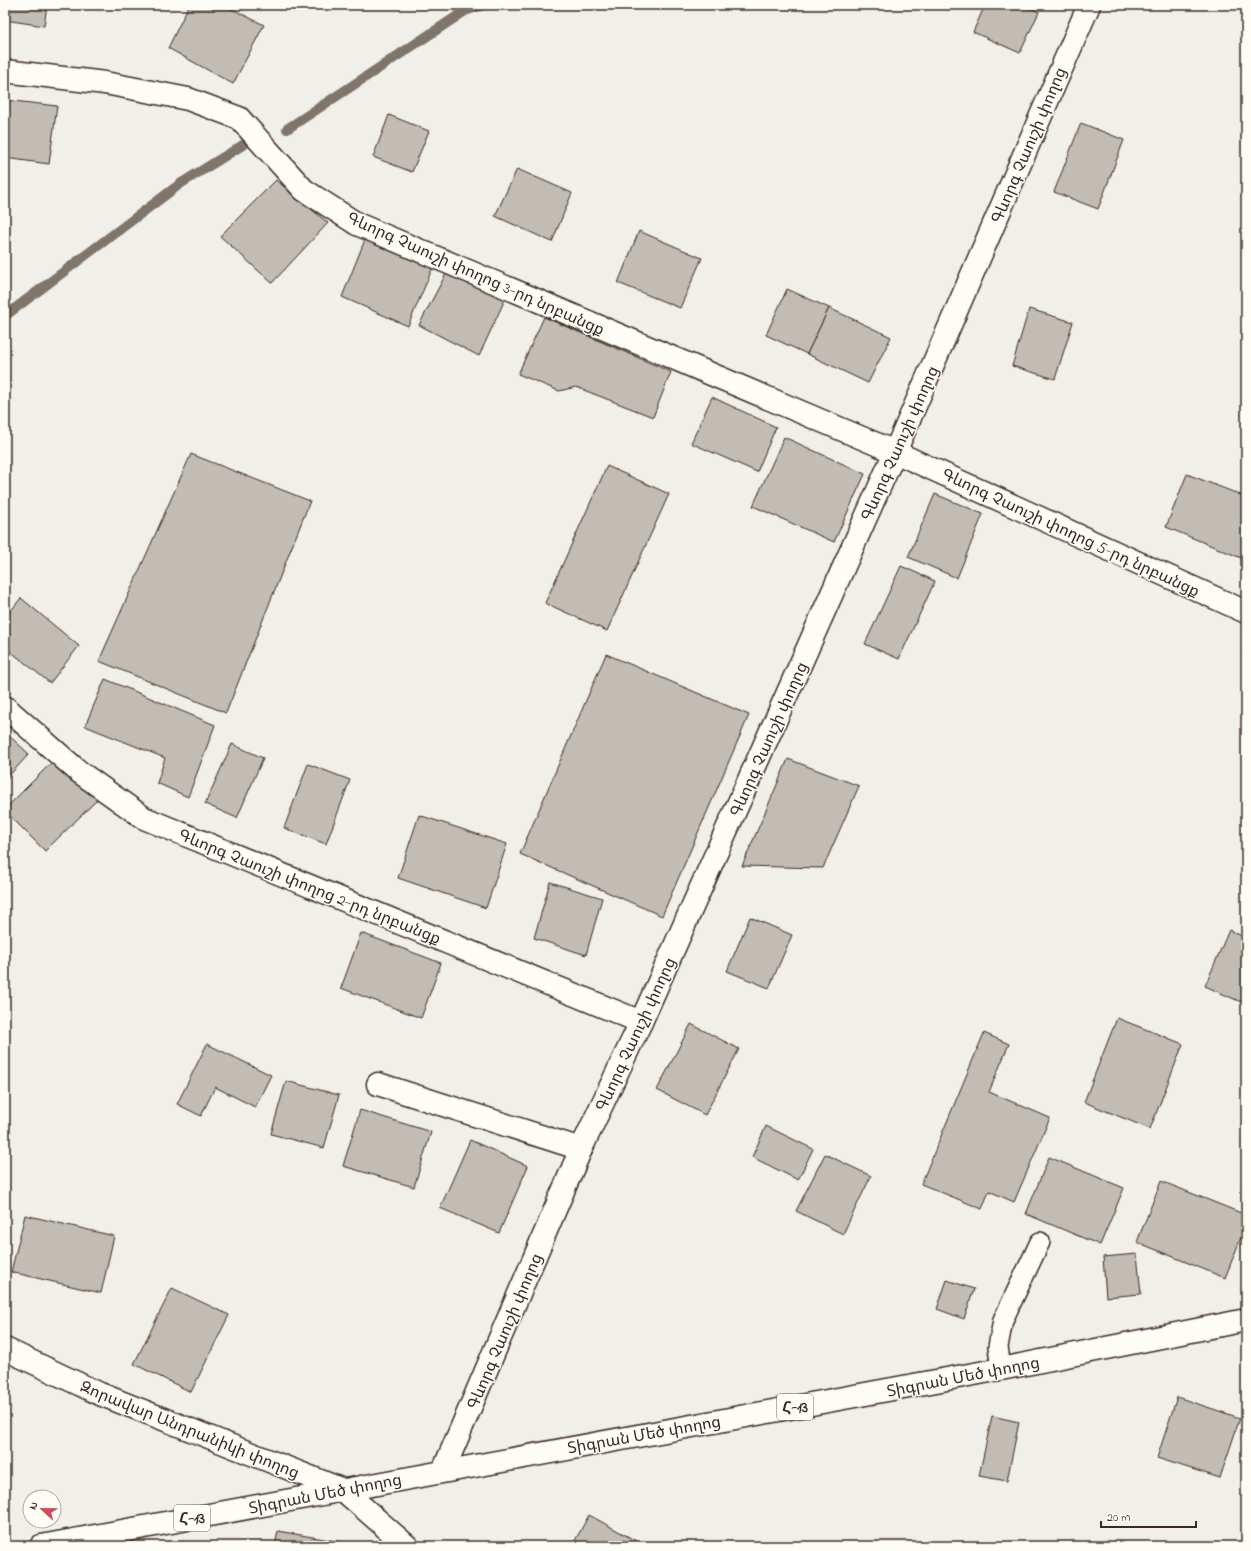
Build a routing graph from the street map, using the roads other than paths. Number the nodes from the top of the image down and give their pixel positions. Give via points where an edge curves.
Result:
1 (1089, 5) edge
2 (5, 71) edge
3 (895, 452) junction
4 (1246, 612) edge
5 (5, 707) edge
6 (641, 1022) junction
7 (378, 1084) dead end
8 (581, 1149) junction
9 (1040, 1242) dead end
10 (1246, 1320) edge
11 (5, 1349) edge
12 (1001, 1369) junction
13 (443, 1471) junction
14 (343, 1490) junction
15 (41, 1546) edge
16 (407, 1546) edge

1 - 3 main road, Գևորգ Չաուշի փողոց
2 - 3 main road, Գևորգ Չաուշի փողոց 3-րդ նրբանցք via 105,83 188,99 239,118 304,190 357,224
3 - 4 main road, Գևորգ Չաուշի փողոց 5-րդ նրբանցք
3 - 6 main road, Գևորգ Չաուշի փողոց
5 - 6 main road, Գևորգ Չաուշի փողոց 2-րդ նրբանցք via 78,771 144,818
6 - 8 main road, Գևորգ Չաուշի փողոց
7 - 8 main road
8 - 13 main road, Գևորգ Չաուշի փողոց
9 - 12 lane via 1003,1320 998,1347
10 - 12 main road, Տիգրան Մեծ փողոց / Հ-13
11 - 14 main road, Զորավար Անդրանիկի փողոց via 100,1394
12 - 13 main road, Տիգրան Մեծ փողոց / Հ-13
13 - 14 main road, Տիգրան Մեծ փողոց / Հ-13
14 - 15 main road, Տիգրան Մեծ փողոց / Հ-13
14 - 16 main road, Զորավար Անդրանիկի փողոց

